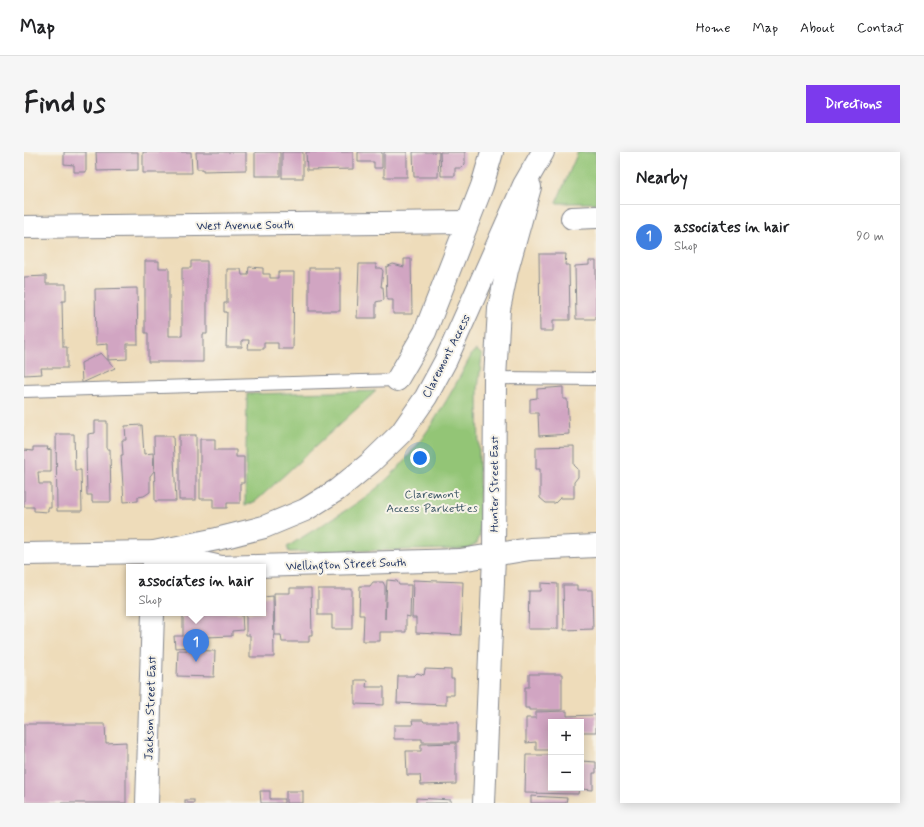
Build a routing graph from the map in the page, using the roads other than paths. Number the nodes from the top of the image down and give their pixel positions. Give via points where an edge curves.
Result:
1 (492, 152) edge
2 (539, 160) edge
3 (596, 217) edge
4 (572, 218) dead end
5 (467, 222) junction
6 (24, 227) edge
7 (495, 378) junction
8 (596, 379) edge
9 (397, 380) joint
10 (24, 391) edge
11 (596, 546) edge
12 (24, 554) edge
13 (494, 556) junction
14 (154, 559) edge
15 (195, 564) edge
16 (266, 566) edge
17 (153, 616) edge
18 (146, 803) edge
19 (484, 803) edge

1 - 5 street via 482,186
2 - 7 street, Hunter Street East via 507,270 499,309
2 - 14 street, Claremont Access via 524,185 440,373 401,434 337,490 305,510 264,527
3 - 4 street
5 - 6 street, West Avenue South
5 - 9 street via 425,332
7 - 8 lane
7 - 13 street, Hunter Street East
9 - 10 lane
11 - 13 street, Wellington Street South via 530,549
12 - 14 street, Wellington Street South
13 - 16 street, Wellington Street South via 460,560
13 - 19 street, Hunter Street East
14 - 15 street, Wellington Street South
17 - 18 street, Jackson Street East

